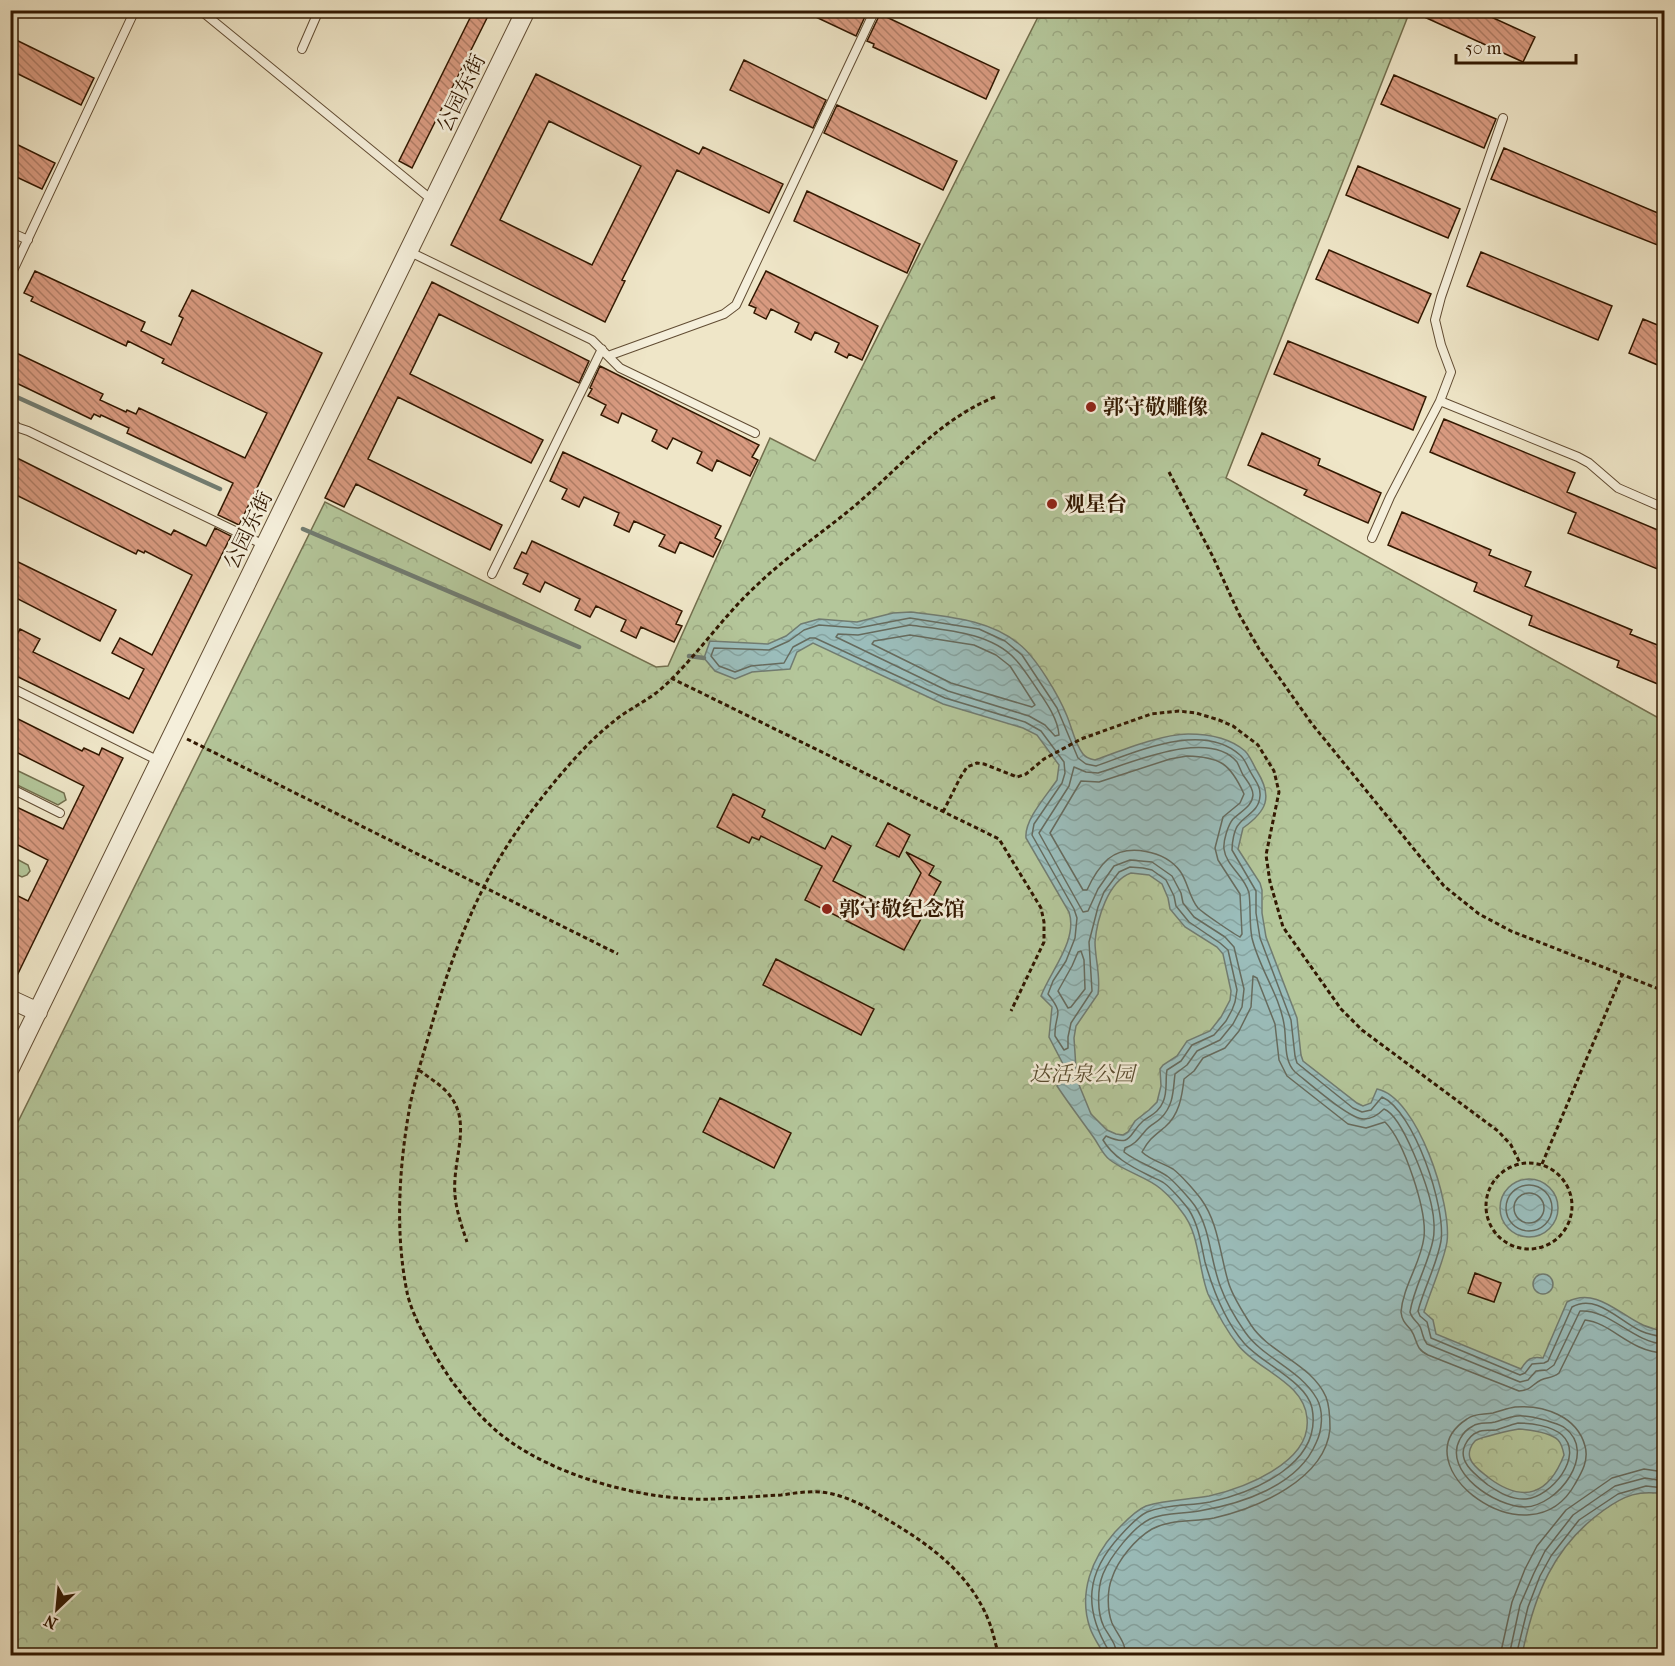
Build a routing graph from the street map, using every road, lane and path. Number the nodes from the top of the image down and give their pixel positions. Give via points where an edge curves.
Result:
1 (135, 10) edge
2 (200, 10) edge
3 (319, 10) edge
4 (526, 10) edge
5 (875, 10) edge
6 (302, 49) dead end
7 (1503, 118) dead end
8 (433, 201) junction
9 (10, 232) edge
10 (27, 240) junction
11 (409, 251) junction
12 (10, 278) edge
13 (602, 349) junction
14 (608, 356) junction
15 (995, 397) dead end
16 (1440, 401) junction
17 (13, 426) edge
18 (754, 433) dead end
19 (10, 437) edge
20 (1169, 472) dead end
21 (1665, 508) edge
22 (1372, 538) dead end
23 (265, 546) junction
24 (492, 574) dead end
25 (670, 678) junction
26 (10, 687) edge
27 (174, 733) junction
28 (160, 762) junction
29 (10, 788) edge
30 (944, 812) junction
31 (60, 813) dead end
32 (485, 888) junction
33 (618, 954) dead end
34 (1622, 975) junction
35 (1665, 991) edge
36 (10, 999) edge
37 (1011, 1011) dead end
38 (38, 1012) junction
39 (10, 1068) edge
40 (419, 1070) junction
41 (1520, 1164) junction
42 (1542, 1164) junction
43 (467, 1242) dead end
44 (999, 1656) edge

1 - 10 lane
2 - 8 lane
3 - 6 lane
4 - 8 street, 公园东街
5 - 14 lane via 736,304 724,314
7 - 16 lane via 1435,320 1451,372
8 - 11 street, 公园东街
9 - 10 lane
10 - 12 lane
11 - 13 lane via 592,340
11 - 23 street, 公园东街
13 - 14 lane
13 - 24 lane
14 - 18 lane via 620,368
15 - 25 path via 922,443 874,490 756,585
16 - 21 lane via 1578,457 1618,488
16 - 22 lane
17 - 19 lane
17 - 23 lane
20 - 34 path via 1259,649 1312,724 1444,886 1494,922
23 - 27 street, 公园东街
25 - 30 path
25 - 32 path via 658,692 612,723 583,750 507,845
26 - 28 lane
27 - 28 street, 公园东街
27 - 32 path
28 - 38 street, 公园东街
29 - 31 lane
30 - 37 path via 999,839 1041,908 1044,942
30 - 41 path via 960,778 976,763 1017,777 1081,740 1151,714 1196,713 1233,726 1258,745 1274,771 1279,792 1266,855 1283,927 1341,1009 1362,1030 1498,1131 1511,1145
32 - 33 path
32 - 40 path via 455,951
34 - 35 path
34 - 42 path
36 - 38 street
38 - 39 street, 公园东街
40 - 43 path via 445,1090 461,1118 456,1209
40 - 44 path via 409,1107 402,1162 400,1232 407,1295 421,1329 452,1381 483,1419 531,1454 603,1484 638,1492 708,1500 831,1493 863,1505 924,1541 956,1571 980,1603
41 - 42 path
41 - 42 path via 1506,1169 1491,1185 1487,1214 1501,1239 1530,1249 1558,1238 1573,1211 1573,1200 1564,1180

